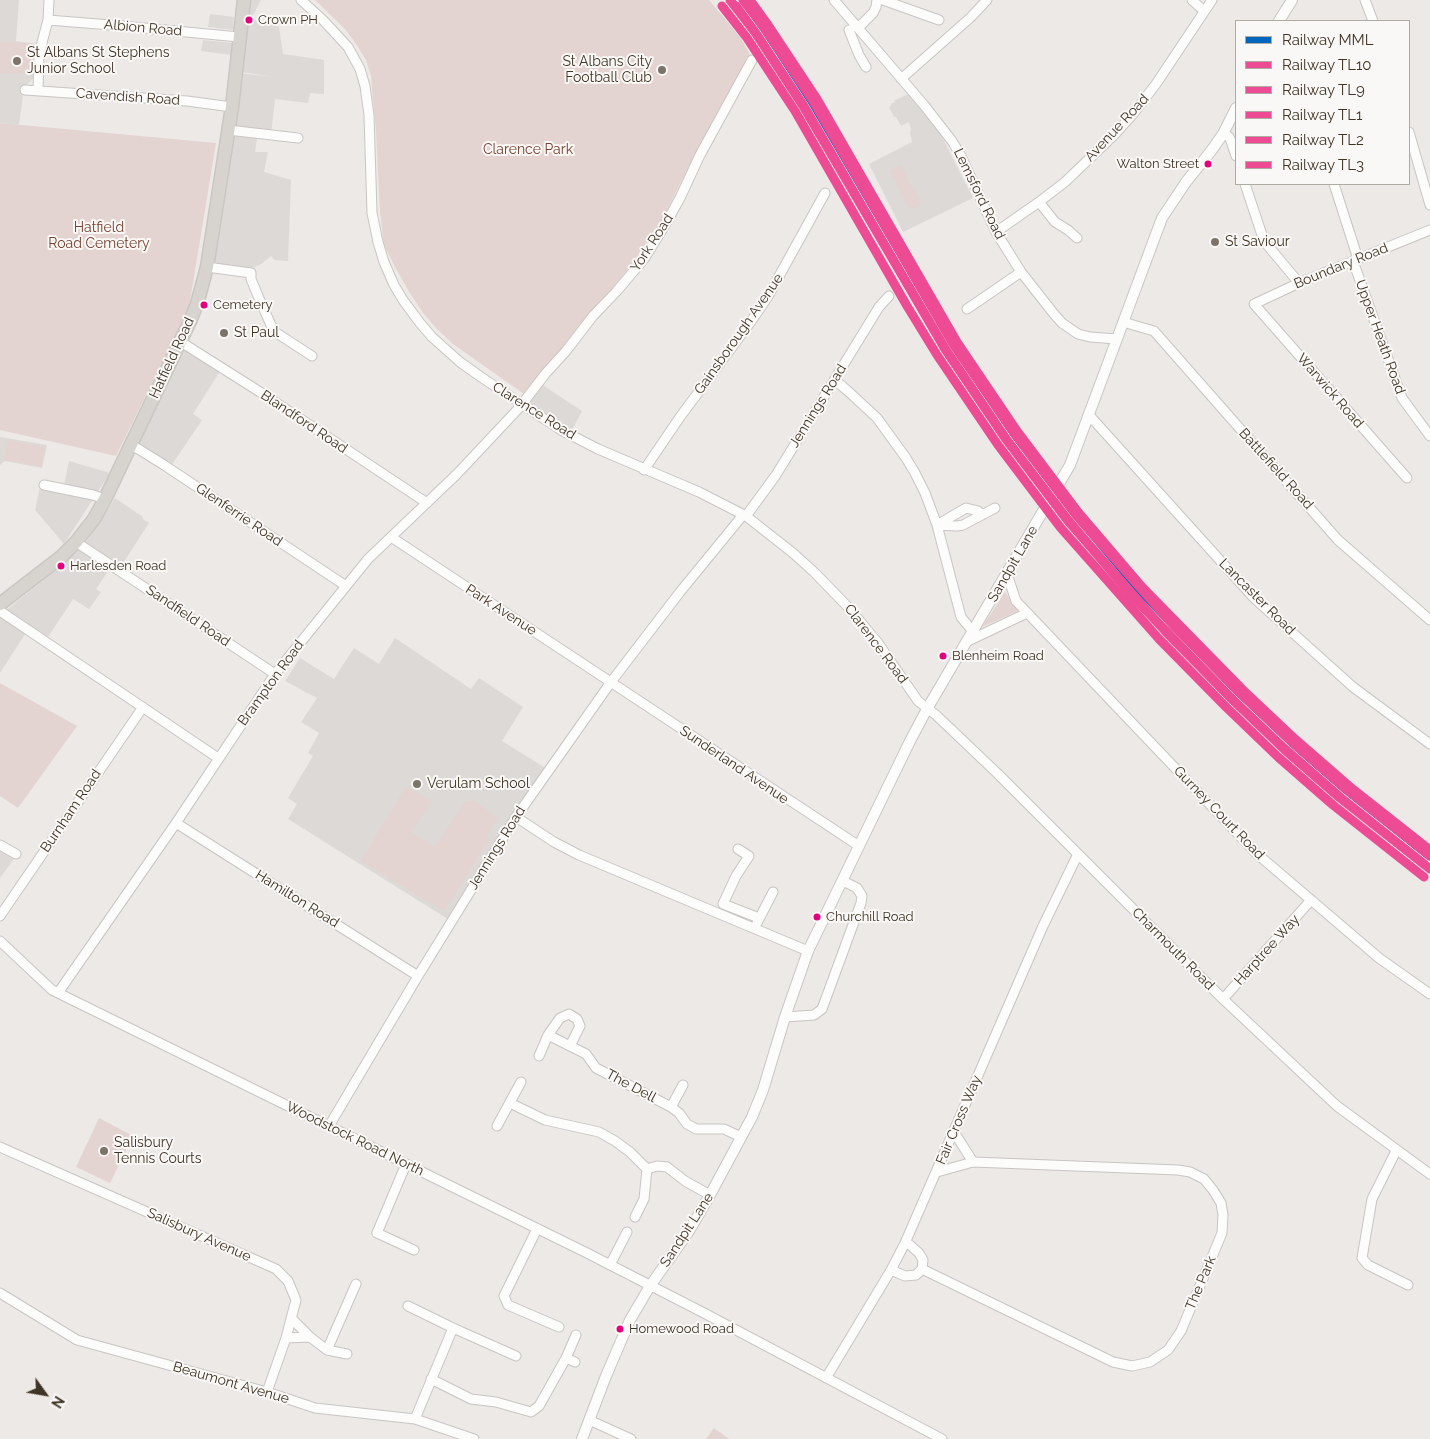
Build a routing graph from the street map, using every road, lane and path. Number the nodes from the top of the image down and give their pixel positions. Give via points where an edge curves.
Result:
1 (49, 0) edge
2 (244, 0) edge
3 (301, 0) edge
4 (834, 0) edge
5 (877, 0) edge
6 (884, 0) edge
7 (987, 0) edge
8 (1192, 0) edge
9 (1212, 0) edge
10 (1292, 0) edge
11 (1365, 0) edge
12 (1204, 11) junction
13 (48, 20) junction
14 (939, 20) dead end
15 (1280, 20) edge
16 (1373, 20) edge
17 (853, 29) junction
18 (239, 37) junction
19 (872, 45) junction
20 (859, 55) junction
21 (752, 60) dead end
22 (866, 67) dead end
23 (901, 79) junction
24 (25, 90) dead end
25 (38, 90) junction
26 (232, 107) junction
27 (1235, 110) edge
28 (228, 130) junction
29 (1223, 134) junction
30 (1410, 136) edge
31 (298, 138) dead end
32 (1235, 153) edge
33 (1245, 185) edge
34 (1334, 185) edge
35 (825, 192) dead end
36 (1039, 202) junction
37 (1430, 206) edge
38 (1430, 230) edge
39 (996, 232) junction
40 (1077, 238) dead end
41 (1355, 260) junction
42 (207, 267) junction
43 (1022, 272) junction
44 (1299, 283) junction
45 (889, 296) dead end
46 (1254, 304) joint
47 (968, 309) dead end
48 (1123, 322) junction
49 (1117, 339) junction
50 (181, 342) junction
51 (312, 356) dead end
52 (834, 380) junction
53 (521, 404) junction
54 (1089, 415) junction
55 (1102, 430) junction
56 (1082, 433) junction
57 (1430, 436) edge
58 (130, 445) junction
59 (644, 470) junction
60 (1407, 478) dead end
61 (44, 485) dead end
62 (105, 499) junction
63 (427, 503) junction
64 (995, 508) dead end
65 (744, 515) junction
66 (982, 515) junction
67 (937, 525) junction
68 (391, 538) junction
69 (76, 542) junction
70 (1007, 574) junction
71 (346, 586) junction
72 (0, 604) edge
73 (0, 611) edge
74 (1027, 613) junction
75 (1430, 620) edge
76 (974, 630) junction
77 (968, 641) junction
78 (275, 674) junction
79 (610, 682) junction
80 (143, 707) junction
81 (928, 709) junction
82 (1430, 744) edge
83 (218, 758) junction
84 (516, 817) junction
85 (176, 823) junction
86 (0, 845) edge
87 (859, 846) junction
88 (738, 849) dead end
89 (16, 854) dead end
90 (1078, 854) junction
91 (843, 881) junction
92 (773, 892) dead end
93 (1311, 900) junction
94 (723, 904) junction
95 (719, 913) junction
96 (0, 916) edge
97 (759, 918) junction
98 (754, 929) junction
99 (0, 941) edge
100 (808, 952) junction
101 (418, 976) junction
102 (58, 993) junction
103 (1430, 994) edge
104 (1224, 999) junction
105 (785, 1017) junction
106 (548, 1035) junction
107 (570, 1046) junction
108 (539, 1056) dead end
109 (521, 1082) dead end
110 (683, 1085) dead end
111 (510, 1103) junction
112 (670, 1107) junction
113 (330, 1126) junction
114 (497, 1126) dead end
115 (954, 1132) junction
116 (741, 1137) junction
117 (0, 1147) edge
118 (1396, 1150) junction
119 (973, 1162) junction
120 (406, 1164) junction
121 (647, 1170) junction
122 (937, 1172) junction
123 (1430, 1174) edge
124 (710, 1194) junction
125 (635, 1217) dead end
126 (537, 1229) junction
127 (627, 1232) dead end
128 (906, 1243) junction
129 (414, 1250) dead end
130 (610, 1265) junction
131 (922, 1269) junction
132 (891, 1270) junction
133 (356, 1284) dead end
134 (1408, 1285) dead end
135 (650, 1286) junction
136 (0, 1293) edge
137 (408, 1306) dead end
138 (292, 1319) junction
139 (559, 1327) dead end
140 (453, 1328) junction
141 (576, 1334) dead end
142 (286, 1338) junction
143 (310, 1338) junction
144 (327, 1350) junction
145 (347, 1354) dead end
146 (516, 1356) dead end
147 (566, 1358) junction
148 (575, 1362) dead end
149 (826, 1378) junction
150 (431, 1379) junction
151 (268, 1392) junction
152 (415, 1420) junction
153 (589, 1420) junction
154 (474, 1439) edge
155 (582, 1439) edge
156 (631, 1439) edge
157 (942, 1439) edge

1 - 13 street
2 - 18 main road, Hatfield Road
3 - 53 street, Clarence Road via 348,47 364,79 369,115 372,213 384,262 394,285 432,337 460,362
4 - 17 street, Lemsford Road
5 - 17 street via 873,13
6 - 14 street
7 - 23 street
8 - 12 street
9 - 12 street, Avenue Road
10 - 15 street
11 - 16 street
12 - 36 street, Avenue Road via 1170,66 1133,114 1093,156
13 - 18 street, Albion Road
13 - 25 street via 39,54
17 - 19 street, Lemsford Road
17 - 20 street
18 - 26 main road, Hatfield Road
19 - 20 street
19 - 23 street, Lemsford Road
20 - 22 street
21 - 53 street, York Road via 680,198 644,259
23 - 39 street, Lemsford Road via 962,156
24 - 25 street, Cavendish Road
25 - 26 street, Cavendish Road
26 - 28 main road, Hatfield Road
27 - 29 street, Sandpit Lane
28 - 31 street
28 - 42 main road, Hatfield Road
29 - 32 street via 1231,141
29 - 48 street, Sandpit Lane via 1162,218
30 - 37 street
33 - 44 street via 1264,241
34 - 41 street, Upper Heath Road
35 - 59 street, Gainsborough Avenue via 767,298
36 - 39 street, Avenue Road
36 - 40 street via 1055,222
38 - 41 street, Boundary Road
39 - 43 street, Lemsford Road
41 - 44 street, Boundary Road
41 - 57 street, Upper Heath Road via 1402,398
42 - 50 main road, Hatfield Road via 197,304
42 - 51 street via 251,273 270,325
43 - 47 street
43 - 49 street, Lemsford Road via 1054,314 1070,329 1090,337
44 - 46 street, Boundary Road
45 - 52 street, Jennings Road
46 - 60 street, Warwick Road
48 - 49 street, Sandpit Lane
48 - 75 street, Battlefield Road via 1154,332 1338,540
49 - 54 street, Sandpit Lane
50 - 58 main road, Hatfield Road
50 - 63 street, Blandford Road
52 - 65 street, Jennings Road via 776,475
52 - 67 street via 877,418 906,458 925,493
53 - 59 street, Clarence Road via 583,442
53 - 63 street, Brampton Road
54 - 55 street, Lancaster Road
54 - 56 street, Sandpit Lane
55 - 56 street
55 - 82 street, Lancaster Road via 1254,598 1353,687
56 - 70 street, Sandpit Lane via 1065,475
58 - 62 main road, Hatfield Road
58 - 71 street, Glenferrie Road
59 - 65 street, Clarence Road via 699,492
61 - 62 street
62 - 69 main road, Hatfield Road
63 - 68 street, Brampton Road
64 - 66 street
65 - 79 street, Jennings Road
65 - 81 street, Clarence Road via 814,572 848,607 878,643 918,701
66 - 67 street via 963,525
66 - 67 street via 966,508
67 - 76 street via 961,617
68 - 71 street, Brampton Road
68 - 79 street, Park Avenue
69 - 72 main road, Hatfield Road via 52,565
69 - 78 street, Sandfield Road
70 - 74 street, Gurney Court Road via 1016,601
70 - 76 street, Sandpit Lane
71 - 78 street, Brampton Road
73 - 80 street
74 - 77 street
74 - 93 street, Gurney Court Road via 1256,853
76 - 77 street, Sandpit Lane
77 - 81 street, Sandpit Lane
78 - 83 street, Brampton Road
79 - 84 street, Jennings Road
79 - 87 street, Sunderland Avenue
80 - 83 street
80 - 96 street, Burnham Road
81 - 87 street, Sandpit Lane
81 - 90 street, Charmouth Road
83 - 85 street, Brampton Road
84 - 95 street via 579,855
84 - 101 street, Jennings Road
85 - 101 street, Hamilton Road
85 - 102 street, Brampton Road
86 - 89 street
87 - 91 street, Sandpit Lane
88 - 94 street via 749,856
90 - 104 street, Charmouth Road
90 - 115 street, Fair Cross Way via 1043,926
91 - 100 street, Sandpit Lane
91 - 105 street via 857,888 862,896 861,903 822,1009 814,1016
92 - 97 street
93 - 103 street, Gurney Court Road via 1379,958
93 - 104 street, Harptree Way
94 - 95 street
94 - 97 street
95 - 98 street
97 - 98 street
98 - 100 street
99 - 102 street, Woodstock Road North
100 - 105 street, Sandpit Lane
101 - 113 street, Jennings Road
102 - 113 street, Woodstock Road North
104 - 118 street, Charmouth Road via 1337,1106
105 - 116 street, Sandpit Lane via 763,1090
106 - 107 street, The Dell
106 - 107 street via 560,1018 569,1014 578,1019 580,1026
106 - 108 street
107 - 112 street, The Dell via 586,1054 596,1068
109 - 111 street
110 - 112 street, The Dell
111 - 114 street
111 - 121 street via 545,1120 599,1132 630,1152
112 - 116 street, The Dell via 696,1129 724,1129
113 - 120 street, Woodstock Road North
115 - 119 street
115 - 122 street, Fair Cross Way
116 - 124 street, Sandpit Lane
117 - 138 street, Salisbury Avenue via 276,1269 288,1281 296,1300
118 - 123 street, Charmouth Road
118 - 134 street via 1372,1199 1362,1258 1368,1266
119 - 122 street, The Park
119 - 131 street, The Park via 1178,1170 1204,1179 1221,1203 1224,1214 1222,1234 1182,1331 1168,1350 1150,1362 1132,1366 1113,1362
120 - 126 street, Woodstock Road North
120 - 129 street via 373,1232
121 - 124 street via 657,1166 667,1168
121 - 125 street via 644,1199
122 - 128 street, Fair Cross Way
124 - 135 street, Sandpit Lane
126 - 130 street, Woodstock Road North
126 - 139 street via 504,1296 508,1305
127 - 130 street
128 - 131 street via 919,1252 923,1260
128 - 132 street, Fair Cross Way
130 - 135 street, Woodstock Road North
131 - 132 street via 916,1275 905,1276
132 - 149 street, Fair Cross Way
133 - 144 street
135 - 149 street
135 - 153 street, Sandpit Lane via 624,1334
136 - 151 street, Beaumont Avenue via 78,1340
137 - 140 street
138 - 142 street, Salisbury Avenue
138 - 143 street
140 - 146 street
140 - 150 street
141 - 147 street
142 - 143 street
142 - 151 street, Salisbury Avenue
143 - 144 street
144 - 145 street
147 - 148 street
147 - 150 street via 539,1406 531,1412 471,1398
149 - 157 street
150 - 152 street
151 - 152 street, Beaumont Avenue via 315,1408
152 - 154 street, Beaumont Avenue
153 - 155 street, Sandpit Lane
153 - 156 street

